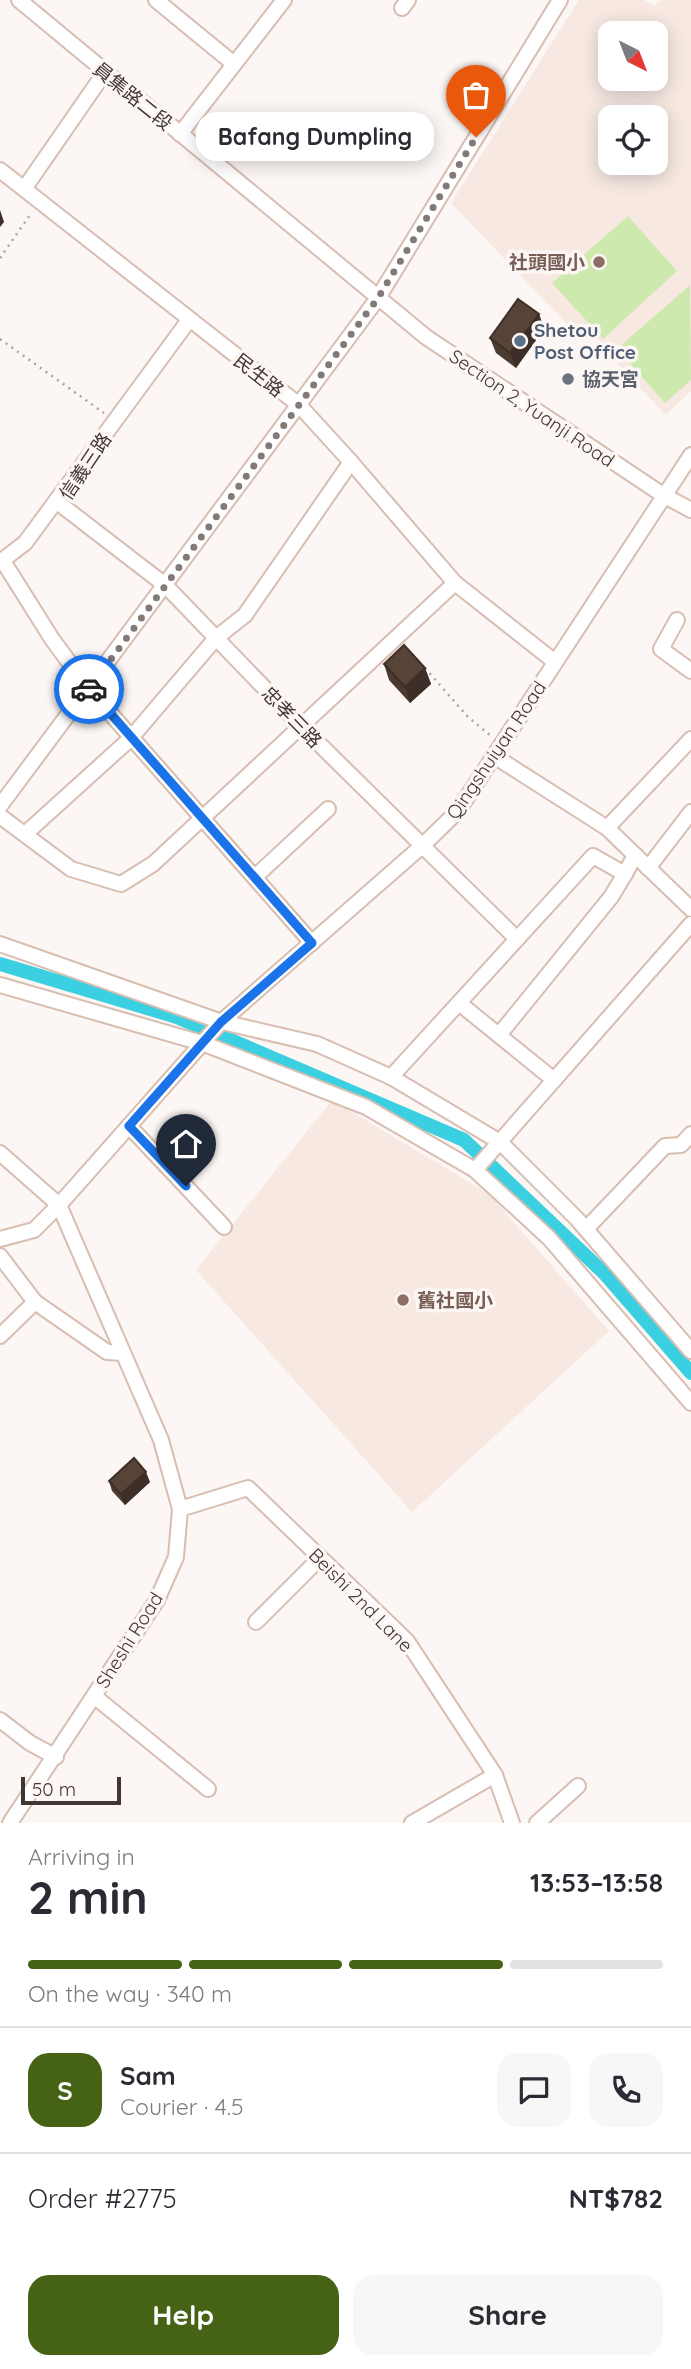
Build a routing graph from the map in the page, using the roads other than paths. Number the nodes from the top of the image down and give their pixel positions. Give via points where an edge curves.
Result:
1 (19, 0) edge
2 (156, 0) edge
3 (284, 0) edge
4 (559, 0) edge
5 (234, 64) junction
6 (105, 72) junction
7 (180, 134) junction
8 (0, 170) edge
9 (24, 189) junction
10 (378, 298) junction
11 (189, 320) junction
12 (299, 405) junction
13 (691, 455) edge
14 (351, 462) junction
15 (663, 495) junction
16 (56, 501) junction
17 (691, 510) edge
18 (1, 562) edge
19 (455, 583) junction
20 (165, 585) junction
21 (677, 620) dead end
22 (216, 638) junction
23 (555, 662) junction
24 (691, 671) edge
25 (88, 688) junction
26 (301, 726) junction
27 (132, 737) junction
28 (691, 739) edge
29 (498, 750) junction
30 (0, 806) edge
31 (328, 809) dead end
32 (691, 812) edge
33 (0, 816) edge
34 (203, 817) junction
35 (607, 828) junction
36 (24, 834) junction
37 (422, 846) junction
38 (635, 855) junction
39 (648, 868) junction
40 (625, 874) junction
41 (255, 877) junction
42 (691, 909) edge
43 (691, 923) edge
44 (517, 939) junction
45 (312, 943) junction
46 (0, 944) edge
47 (0, 985) edge
48 (459, 1003) junction
49 (221, 1022) junction
50 (499, 1035) junction
51 (203, 1042) junction
52 (391, 1077) junction
53 (554, 1080) junction
54 (129, 1126) junction
55 (691, 1133) edge
56 (500, 1143) junction
57 (0, 1153) edge
58 (476, 1170) junction
59 (59, 1206) junction
60 (224, 1227) dead end
61 (586, 1229) junction
62 (0, 1238) edge
63 (0, 1256) edge
64 (35, 1302) junction
65 (0, 1336) edge
66 (691, 1351) edge
67 (123, 1353) junction
68 (691, 1404) edge
69 (180, 1509) junction
70 (320, 1558) junction
71 (256, 1622) dead end
72 (94, 1696) junction
73 (0, 1720) edge
74 (55, 1757) junction
75 (495, 1775) junction
76 (578, 1786) dead end
77 (208, 1789) dead end
78 (10, 1823) edge
79 (412, 1823) edge
80 (512, 1823) edge
81 (537, 1823) edge

1 - 6 street, 員集路二段
2 - 5 street
3 - 5 street
4 - 10 street
5 - 7 street
6 - 7 street, 員集路二段
6 - 9 street
7 - 10 street, 員集路二段
8 - 9 street, 民生路
9 - 11 street, 民生路
10 - 12 street
10 - 15 street, Section 2, Yuanji Road via 426,337
11 - 12 street, 民生路
11 - 16 street, 信義三路
12 - 14 street, 民生路
12 - 20 street
13 - 15 street, Qingshuiyan Road
14 - 19 street, 民生路
14 - 22 street via 245,615
15 - 17 street, Section 2, Yuanji Road
15 - 23 street, Qingshuiyan Road
16 - 18 street via 25,543
16 - 20 street, 信義三路
18 - 25 street
19 - 23 street, 民生路
19 - 26 street
20 - 22 street, 忠孝三路
20 - 25 street
21 - 24 street via 661,649
22 - 26 street, 忠孝三路
22 - 27 street
23 - 29 street, Qingshuiyan Road
25 - 27 street
25 - 30 street
26 - 34 street
26 - 37 street, 忠孝三路
27 - 34 street
27 - 36 street
28 - 35 street
29 - 35 street
29 - 37 street, Qingshuiyan Road via 458,811
31 - 41 street
32 - 39 street
33 - 36 street
34 - 36 street via 153,864 121,884 71,869
34 - 41 street
35 - 38 street
37 - 44 street, 忠孝三路
37 - 45 street, Qingshuiyan Road
38 - 39 street
38 - 40 street
39 - 42 street
40 - 44 street via 593,856
40 - 50 street
41 - 45 street
43 - 53 street
44 - 48 street
45 - 49 street, Qingshuiyan Road
46 - 49 street
47 - 51 street
48 - 50 street
48 - 52 street
49 - 51 street, Qingshuiyan Road
49 - 52 street via 317,1044
50 - 53 street
51 - 54 street
51 - 58 street via 366,1107
52 - 56 street
53 - 56 street
54 - 59 street
54 - 60 street
55 - 61 street via 681,1145 664,1146
56 - 58 street
56 - 61 street
57 - 59 street
58 - 68 street via 549,1238
59 - 62 street via 34,1230
59 - 67 street, Sheshi Road
61 - 66 street
63 - 64 street
64 - 65 street
64 - 67 street via 107,1352
67 - 69 street, Sheshi Road via 161,1440
69 - 70 street, Beishi 2nd Lane via 248,1488
69 - 72 street, Sheshi Road via 176,1557 157,1600
70 - 71 street
70 - 75 street, Beishi 2nd Lane via 407,1641
72 - 74 street, Sheshi Road
72 - 77 street
73 - 74 street
74 - 78 street, Sheshi Road
75 - 79 street
75 - 80 street, Beishi 2nd Lane
76 - 81 street

